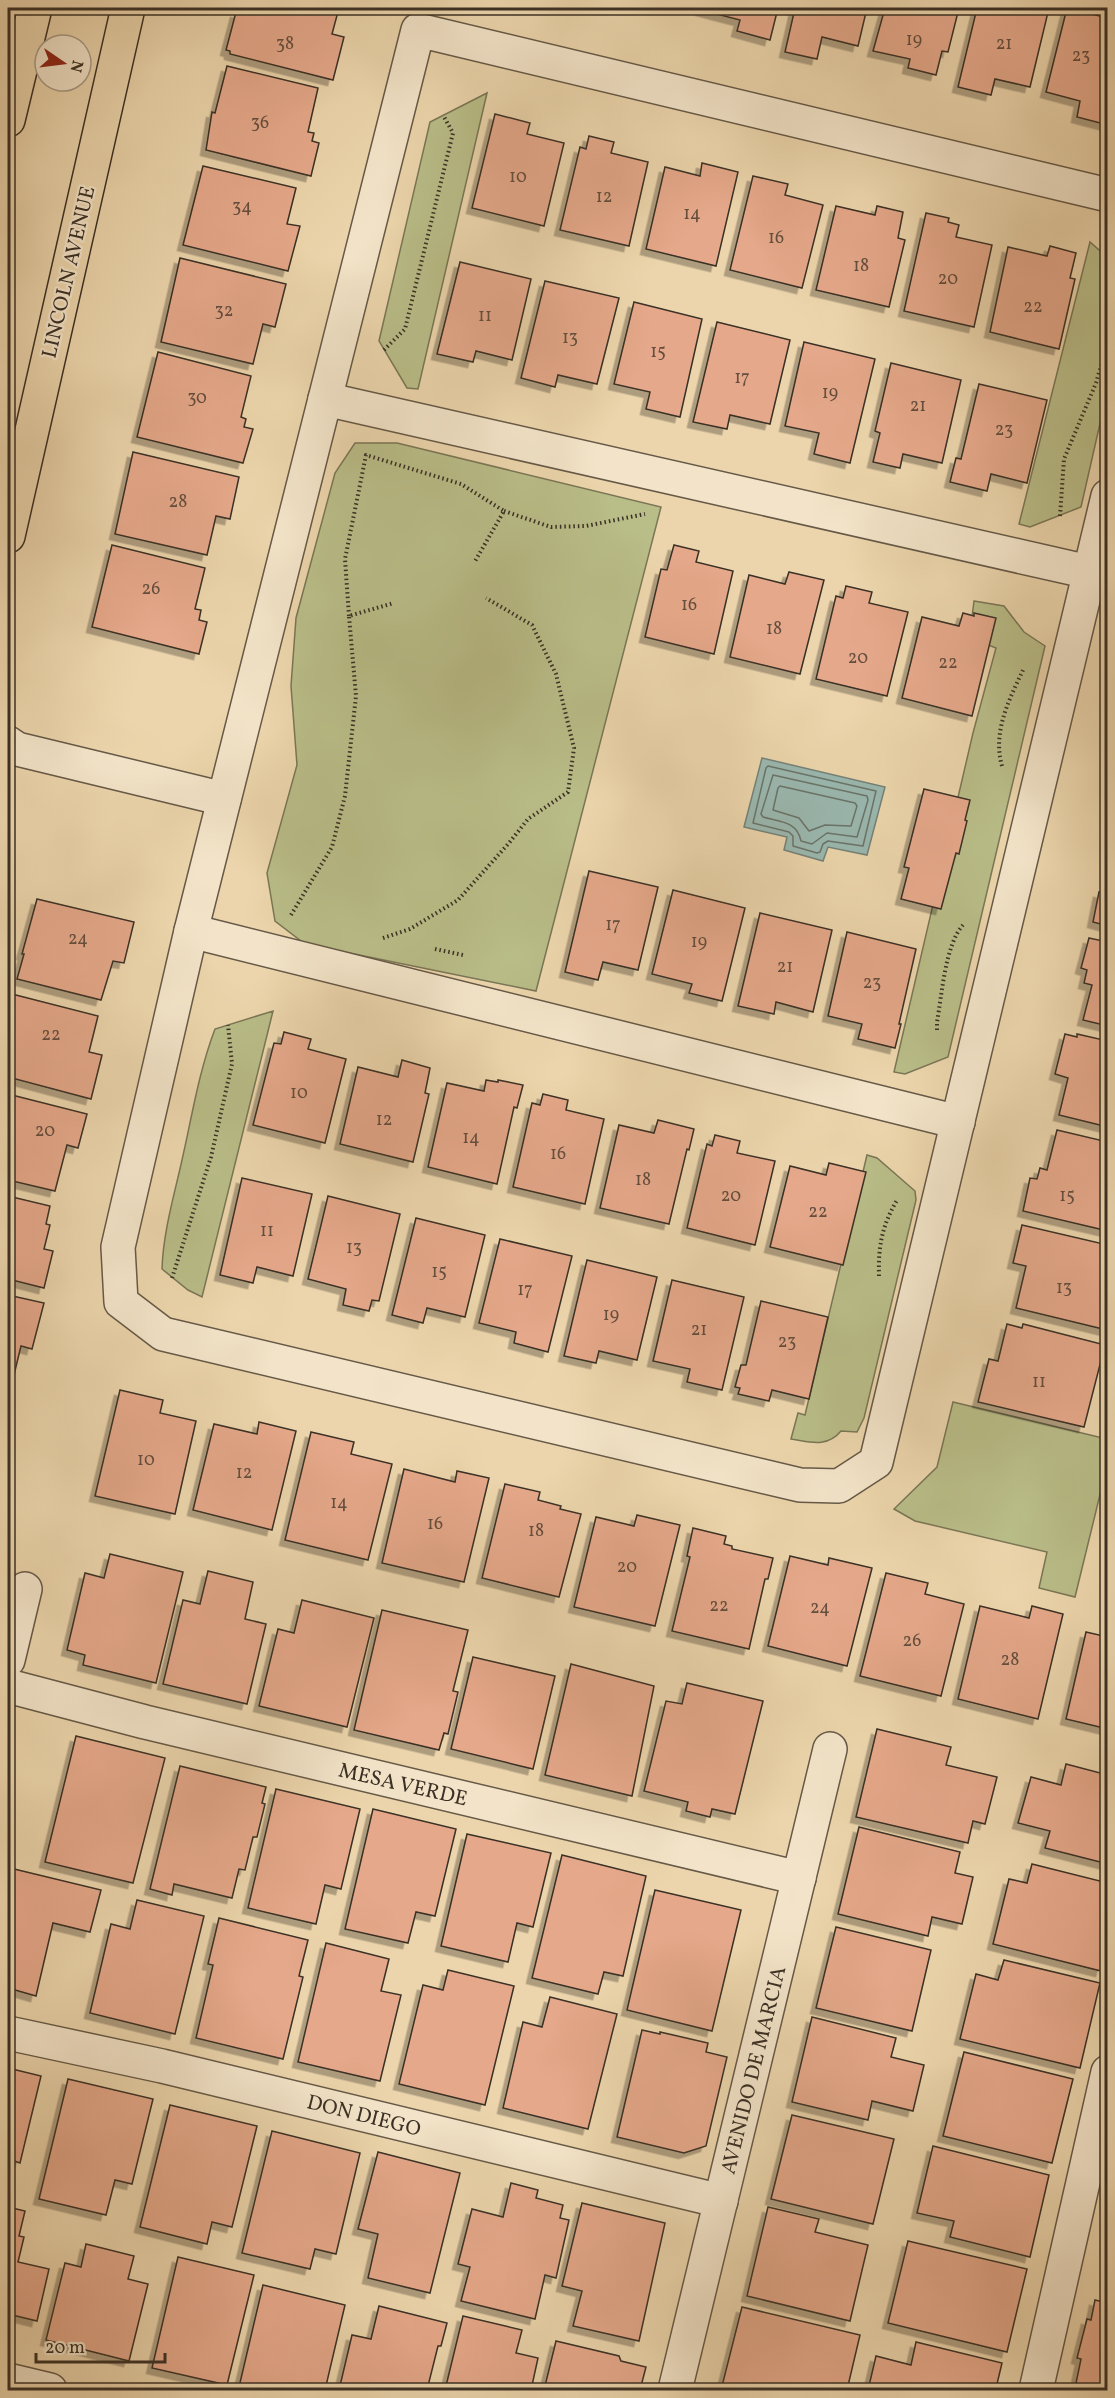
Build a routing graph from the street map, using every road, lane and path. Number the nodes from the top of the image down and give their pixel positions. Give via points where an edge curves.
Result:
1 (35, 8) edge
2 (128, 8) edge
3 (421, 19) edge
4 (443, 115) dead end
5 (8, 120) edge
6 (1107, 195) edge
7 (1107, 342) edge
8 (384, 350) dead end
9 (325, 399) junction
10 (1107, 496) edge
11 (504, 511) junction
12 (651, 516) dead end
13 (1060, 516) dead end
14 (8, 536) edge
15 (474, 563) dead end
16 (1089, 572) junction
17 (486, 598) dead end
18 (394, 603) dead end
19 (349, 616) junction
20 (8, 743) edge
21 (224, 799) junction
22 (289, 917) dead end
23 (191, 932) junction
24 (375, 940) dead end
25 (228, 1025) dead end
26 (958, 1122) junction
27 (172, 1278) dead end
28 (25, 1589) dead end
29 (8, 1660) edge
30 (8, 1686) edge
31 (830, 1749) dead end
32 (799, 1878) junction
33 (8, 2033) edge
34 (1107, 2072) edge
35 (721, 2201) junction
36 (8, 2380) edge
37 (50, 2391) edge
38 (675, 2391) edge
39 (1035, 2391) edge

1 - 5 main road
2 - 14 main road, LINCOLN AVENUE
3 - 6 street
3 - 9 street
4 - 8 path via 453,133 405,329
7 - 13 path via 1096,383 1064,459
9 - 16 street
9 - 21 street
10 - 16 street
11 - 12 path via 551,527
11 - 15 path
11 - 19 path via 461,484 366,454 345,560
16 - 26 street
17 - 24 path via 532,625 556,674 574,748 568,792 528,819 458,900 410,929
18 - 19 path
19 - 22 path via 356,696 345,796 332,847
20 - 21 street
21 - 23 street
23 - 26 street
23 - 26 street via 118,1247 121,1302 163,1334 800,1485 838,1486 876,1462
25 - 27 path via 232,1064 211,1157
28 - 29 street
30 - 32 street, MESA VERDE
31 - 32 street, AVENIDO DE MARCIA
32 - 35 street, AVENIDO DE MARCIA
33 - 35 street, DON DIEGO via 162,2066
34 - 39 street
35 - 38 street, AVENIDO DE MARCIA
36 - 37 street

